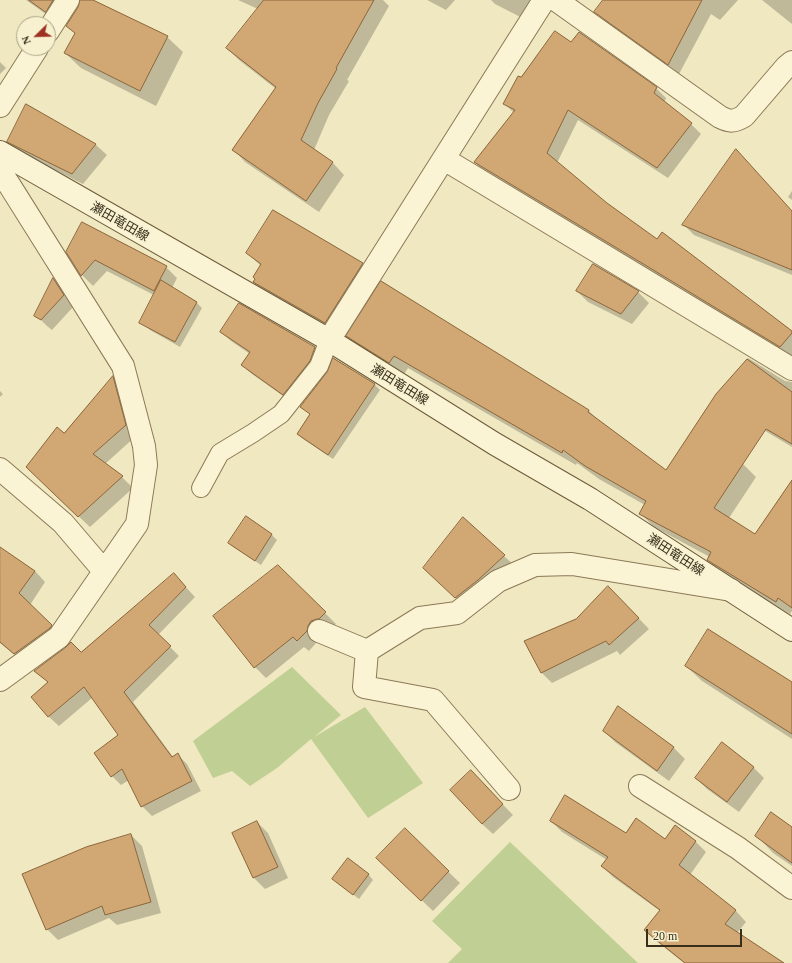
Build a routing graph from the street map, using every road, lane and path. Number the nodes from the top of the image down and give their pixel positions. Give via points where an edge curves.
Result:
1 (68, 0) edge
2 (544, 0) edge
3 (556, 0) edge
4 (56, 19) edge
5 (32, 56) edge
6 (792, 62) edge
7 (0, 106) edge
8 (0, 152) edge
9 (444, 159) junction
10 (0, 170) edge
11 (6, 188) edge
12 (329, 340) junction
13 (792, 369) edge
14 (0, 469) edge
15 (201, 488) dead end
16 (104, 572) junction
17 (731, 590) junction
18 (792, 630) edge
19 (319, 631) dead end
20 (367, 651) junction
21 (0, 680) edge
22 (640, 786) dead end
23 (509, 789) dead end
24 (792, 888) edge

1 - 4 street
2 - 9 street
3 - 6 street via 728,121 736,121 744,116
5 - 7 street
8 - 12 street, 瀬田竜田線
9 - 12 street
9 - 13 street
10 - 11 street
11 - 16 street via 123,366 144,446 146,465 137,524
12 - 15 lane via 319,366 281,414 220,453
12 - 17 street, 瀬田竜田線 via 495,444 590,499
14 - 16 street via 62,523
16 - 21 street via 59,637
17 - 18 street, 瀬田竜田線
17 - 20 street via 572,564 535,565 498,581 457,613 420,618
19 - 20 street
20 - 23 street via 364,687 433,700
22 - 24 street via 738,848

